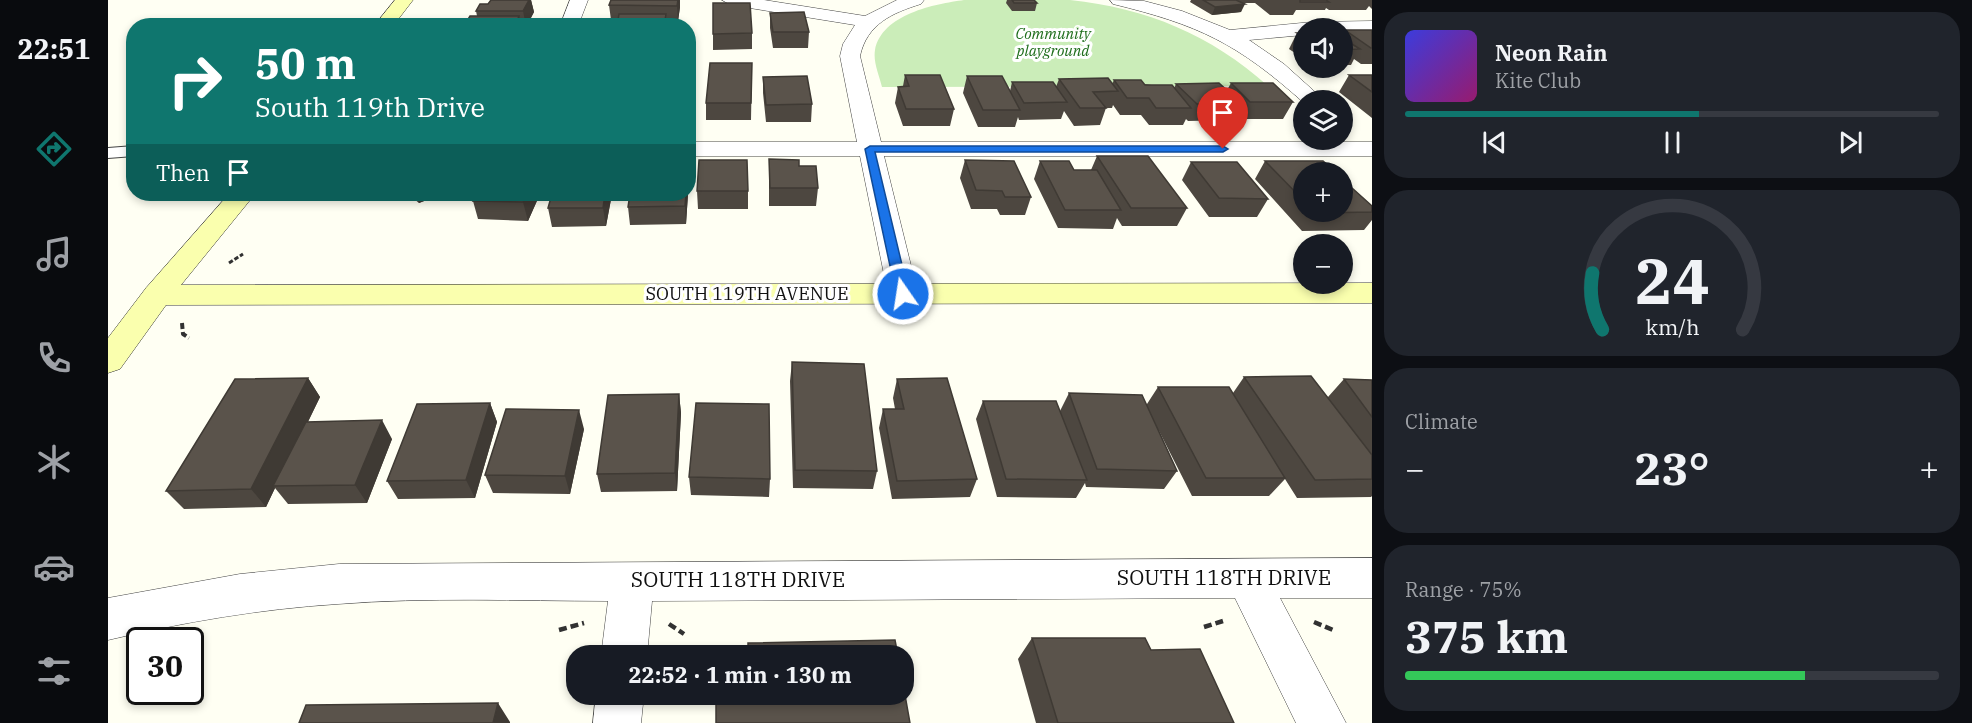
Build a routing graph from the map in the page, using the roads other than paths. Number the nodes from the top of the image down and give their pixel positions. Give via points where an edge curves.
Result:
1 (404, 0) edge
2 (579, 0) edge
3 (731, 0) edge
4 (915, 0) edge
5 (1119, 0) edge
6 (389, 18) edge
7 (572, 18) edge
8 (868, 22) junction
9 (1353, 27) edge
10 (1372, 27) edge
11 (1293, 30) edge
12 (1227, 36) junction
13 (1301, 90) edge
14 (1353, 136) edge
15 (696, 149) edge
16 (870, 149) junction
17 (1370, 150) edge
18 (126, 152) edge
19 (108, 153) edge
20 (236, 201) edge
21 (1372, 293) edge
22 (903, 294) junction
23 (157, 295) junction
24 (108, 361) edge
25 (1246, 578) junction
26 (1372, 578) edge
27 (632, 580) junction
28 (108, 619) edge
29 (625, 645) edge
30 (619, 705) edge
31 (617, 723) edge
32 (1322, 723) edge

1 - 6 street
2 - 7 street
3 - 8 street
4 - 8 street
5 - 12 street via 1181,17
8 - 16 street via 854,38 849,56
9 - 10 street
11 - 12 street
12 - 13 street via 1263,58
14 - 17 street
15 - 16 street
16 - 17 street
16 - 22 street
18 - 19 lane
20 - 23 street
21 - 22 street, SOUTH 119TH AVENUE
22 - 23 street, SOUTH 119TH AVENUE
23 - 24 street
25 - 26 street, SOUTH 118TH DRIVE
25 - 27 street, SOUTH 118TH DRIVE
25 - 32 street
27 - 28 street, SOUTH 118TH DRIVE via 324,584 212,597
27 - 29 street
30 - 31 street

